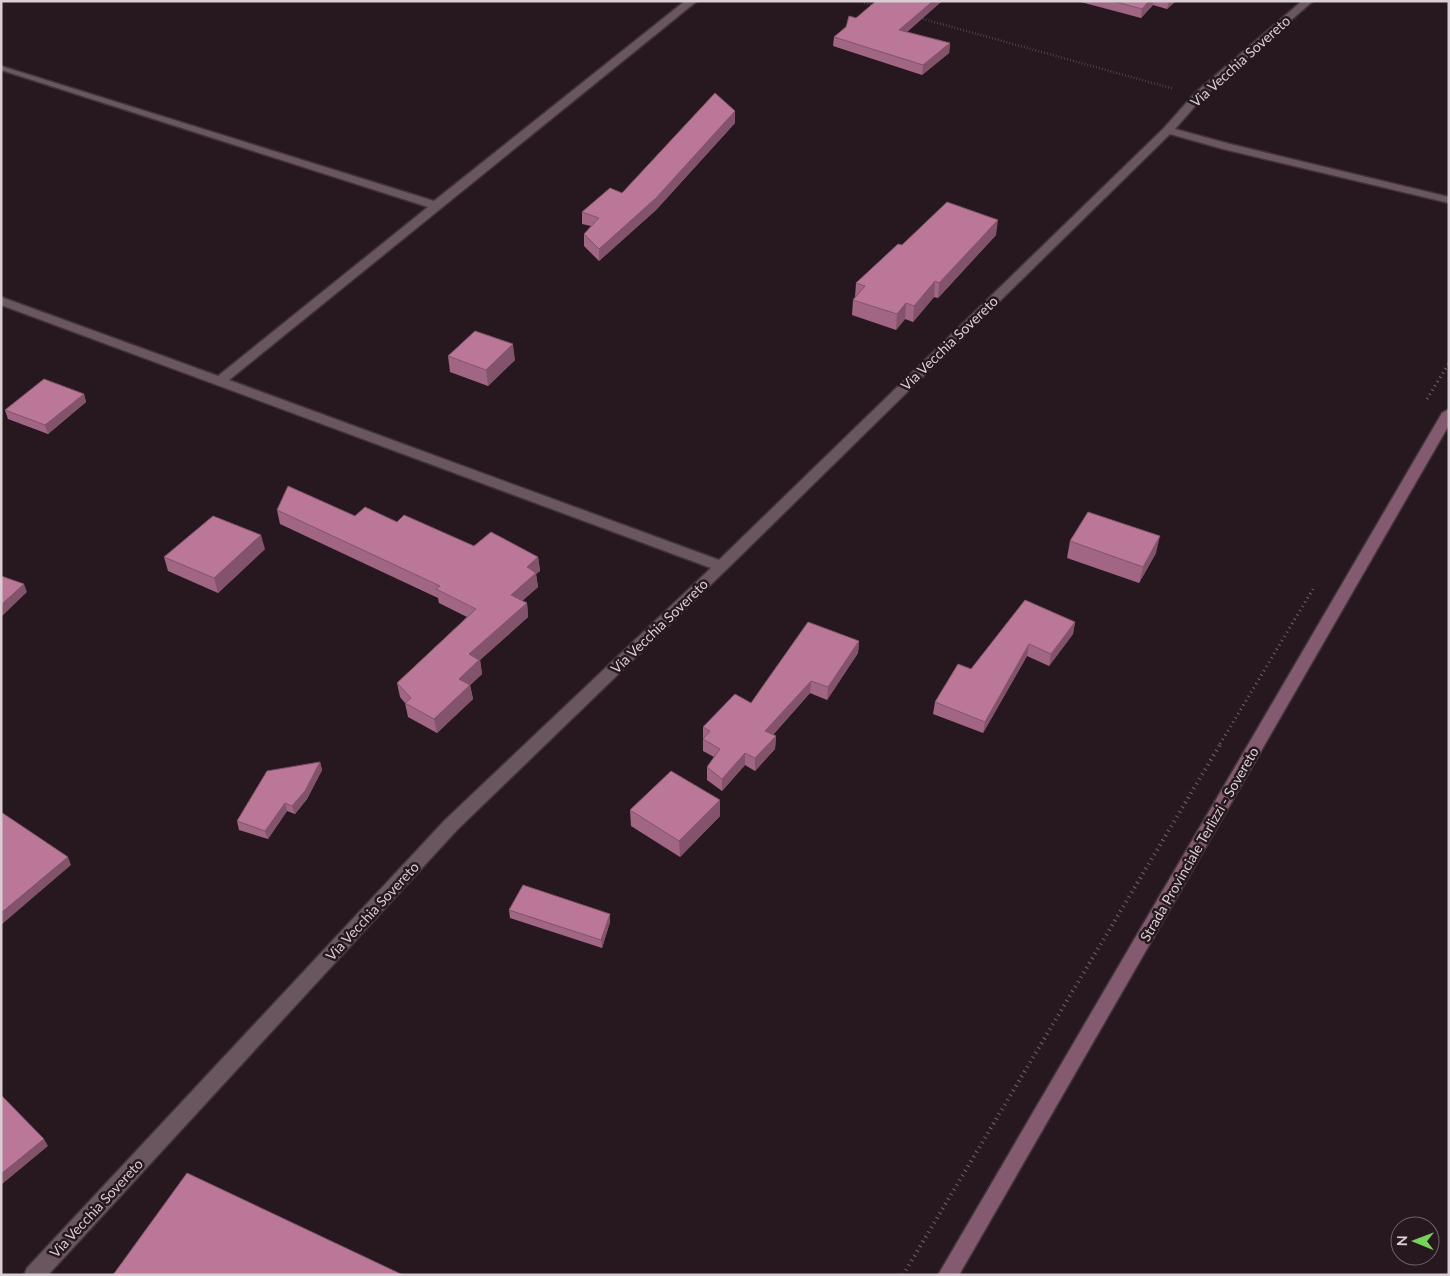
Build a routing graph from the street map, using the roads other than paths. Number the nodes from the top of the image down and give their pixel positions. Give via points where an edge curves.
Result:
1 (692, 1) edge
2 (1308, 1) edge
3 (4, 68) dead end
4 (1168, 130) junction
5 (1449, 200) edge
6 (437, 206) junction
7 (1, 301) edge
8 (220, 381) junction
9 (1449, 413) edge
10 (721, 566) junction
11 (34, 1275) edge
12 (948, 1275) edge

1 - 6 street
2 - 4 street, Via Vecchia Sovereto via 1199,95
3 - 6 street
4 - 5 street
4 - 10 street, Via Vecchia Sovereto
6 - 8 street
7 - 8 street
8 - 10 street
9 - 12 main road, Strada Provinciale Terlizzi - Sovereto
10 - 11 street, Via Vecchia Sovereto via 451,825

